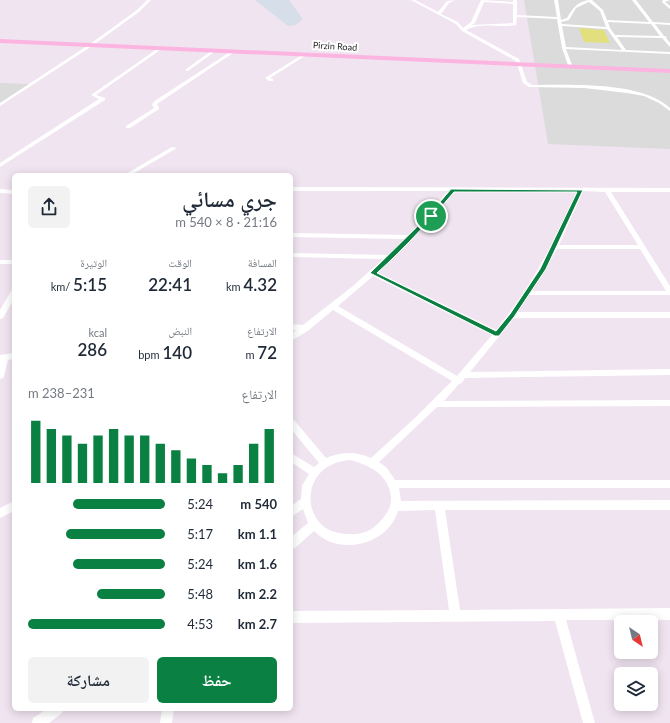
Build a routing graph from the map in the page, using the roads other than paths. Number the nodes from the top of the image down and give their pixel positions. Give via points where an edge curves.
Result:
1 (149, 0) edge
2 (413, 0) edge
3 (453, 0) edge
4 (506, 0) edge
5 (556, 0) edge
6 (590, 0) edge
7 (634, 0) edge
8 (670, 0) edge
9 (483, 1) edge
10 (515, 1) edge
11 (670, 8) edge
12 (439, 14) junction
13 (516, 16) junction
14 (560, 21) junction
15 (606, 21) junction
16 (651, 24) junction
17 (670, 24) edge
18 (467, 27) junction
19 (608, 28) junction
20 (463, 30) junction
21 (614, 36) junction
22 (662, 37) junction
23 (670, 38) edge
24 (0, 41) edge
25 (91, 45) junction
26 (670, 46) edge
27 (161, 48) junction
28 (564, 48) junction
29 (215, 50) junction
30 (234, 51) junction
31 (625, 51) junction
32 (670, 53) edge
33 (306, 54) junction
34 (520, 64) junction
35 (570, 65) junction
36 (188, 70) dead end
37 (670, 71) edge
38 (271, 80) dead end
39 (0, 105) edge
40 (670, 110) edge
41 (128, 128) dead end
42 (174, 148) dead end
43 (0, 165) edge
44 (130, 173) edge
45 (293, 189) edge
46 (452, 190) junction
47 (580, 190) junction
48 (607, 190) junction
49 (667, 190) edge
50 (0, 192) edge
51 (12, 192) edge
52 (670, 198) edge
53 (293, 235) edge
54 (411, 237) junction
55 (554, 247) junction
56 (642, 247) junction
57 (293, 255) edge
58 (391, 257) junction
59 (0, 262) edge
60 (12, 262) edge
61 (373, 273) junction
62 (527, 293) junction
63 (12, 296) edge
64 (333, 306) junction
65 (512, 315) junction
66 (670, 315) edge
67 (0, 316) edge
68 (293, 327) edge
69 (306, 328) junction
70 (497, 334) junction
71 (293, 337) edge
72 (7, 357) edge
73 (670, 372) edge
74 (0, 376) edge
75 (461, 378) junction
76 (670, 403) edge
77 (435, 404) junction
78 (293, 425) edge
79 (293, 458) edge
80 (373, 462) junction
81 (324, 463) junction
82 (314, 472) junction
83 (393, 484) junction
84 (670, 484) edge
85 (305, 502) junction
86 (440, 505) junction
87 (670, 505) edge
88 (395, 506) junction
89 (12, 507) edge
90 (293, 511) edge
91 (0, 513) edge
92 (315, 524) junction
93 (293, 542) edge
94 (670, 614) edge
95 (455, 615) junction
96 (558, 615) junction
97 (293, 617) edge
98 (55, 711) edge
99 (168, 711) edge
100 (38, 723) edge
101 (166, 723) edge
102 (588, 723) edge

1 - 25 street
2 - 12 street
3 - 12 street via 448,2
4 - 10 street
5 - 14 street
6 - 14 street via 575,7 568,19
6 - 15 street via 600,8
7 - 16 street
8 - 11 street via 664,1
9 - 10 street
9 - 18 street via 473,23
10 - 13 street
12 - 20 street via 457,23
13 - 14 street
13 - 18 street via 516,24 512,25
14 - 19 street
14 - 28 street
15 - 16 street
15 - 19 street
16 - 17 street
16 - 22 street
18 - 20 street
19 - 21 street
20 - 34 street via 495,46 518,60
21 - 22 street
21 - 31 street
22 - 23 street
22 - 26 street
24 - 25 street, Pirzin Road
25 - 27 street, Pirzin Road
25 - 39 street
27 - 29 street, Pirzin Road
27 - 43 street via 93,95 103,99
28 - 31 street
28 - 35 street
29 - 30 street, Pirzin Road
29 - 36 street
30 - 33 street, Pirzin Road
30 - 41 street via 158,101 154,104 157,108
31 - 32 street
33 - 34 street, Pirzin Road
33 - 38 street via 267,78
34 - 35 street, Pirzin Road
34 - 40 street via 525,83 531,86 623,90 662,102
35 - 37 street, Pirzin Road
42 - 44 street
45 - 46 street
46 - 47 street
46 - 54 street
47 - 48 street
47 - 55 street
48 - 49 street
48 - 56 street
49 - 52 street
50 - 51 street
53 - 54 street
54 - 58 street
55 - 56 street
55 - 62 street
56 - 62 street via 670,292
57 - 58 street
58 - 61 street
59 - 60 street
61 - 64 street
61 - 70 street
62 - 65 street
63 - 67 street
64 - 69 street
64 - 75 street
65 - 66 street
65 - 70 street
68 - 69 street
69 - 71 street
70 - 75 street
72 - 74 street
73 - 75 street
75 - 77 street
76 - 77 street
77 - 80 street
78 - 81 street
79 - 82 street
80 - 81 street via 363,457 349,456
80 - 83 street via 385,472
81 - 82 street
82 - 85 street via 305,489
83 - 84 street
83 - 88 street
85 - 90 street
85 - 92 street
86 - 87 street
86 - 88 street
86 - 95 street
88 - 92 street via 389,521 379,531 359,539 336,538
89 - 91 street
92 - 93 street
94 - 96 street
95 - 96 street
95 - 97 street
96 - 102 street
98 - 100 street
99 - 101 street

